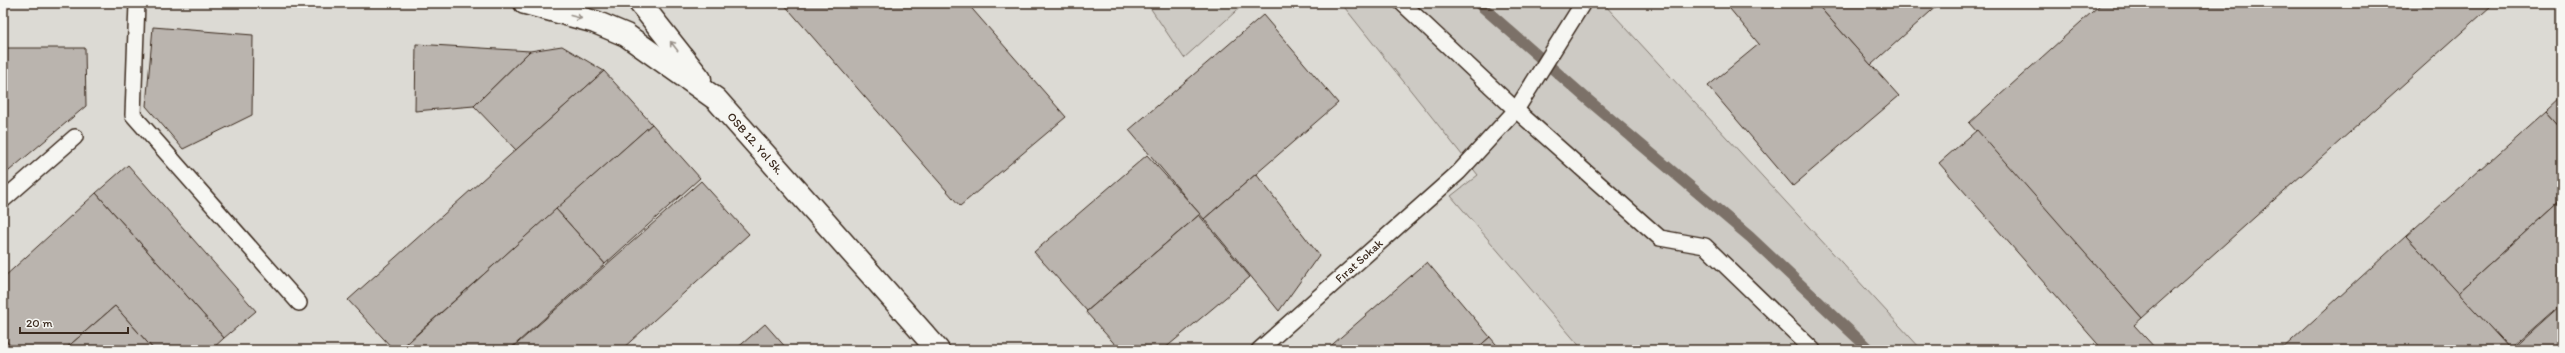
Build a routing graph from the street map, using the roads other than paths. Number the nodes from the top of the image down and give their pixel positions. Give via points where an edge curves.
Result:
1 (137, 3) edge
2 (525, 3) edge
3 (640, 3) edge
4 (1402, 3) edge
5 (1583, 3) edge
6 (716, 99) junction
7 (1516, 110) junction
8 (75, 137) dead end
9 (3, 200) edge
10 (299, 303) dead end
11 (938, 350) edge
12 (1259, 350) edge
13 (1813, 350) edge

1 - 10 lane via 133,115
2 -> 6 street, OSB 12. Yol Sk. via 595,22 626,35
6 -> 3 street
4 - 7 lane
5 - 7 lane, Fırat Sokak
6 - 11 street, OSB 12. Yol Sk.
7 - 12 lane, Fırat Sokak via 1459,172
7 - 13 lane via 1660,238 1705,246
8 - 9 lane

